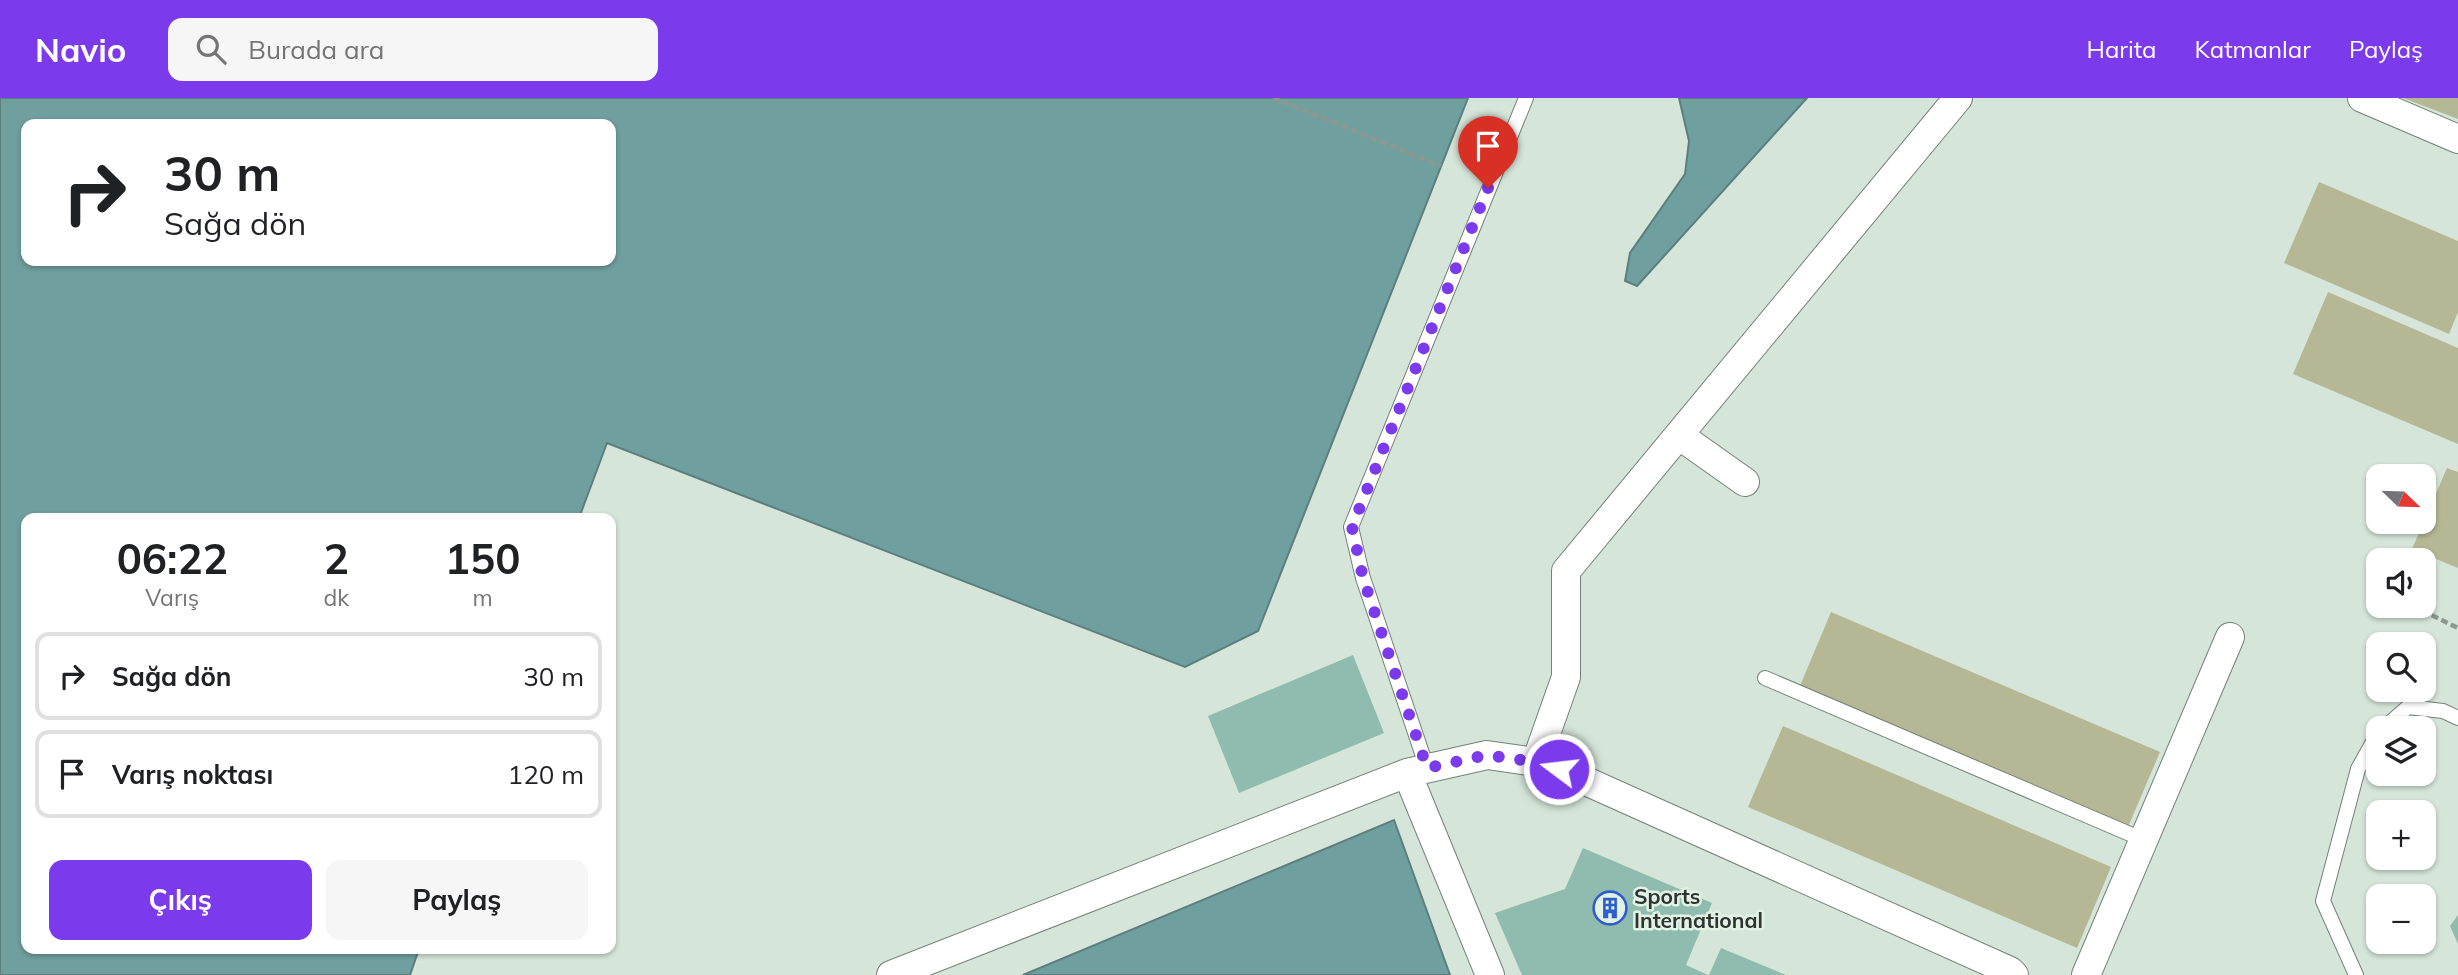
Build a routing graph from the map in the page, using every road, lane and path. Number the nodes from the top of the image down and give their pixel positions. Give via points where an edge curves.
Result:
1 (1273, 98) edge
2 (1526, 98) edge
3 (1958, 98) edge
4 (2362, 98) edge
5 (2458, 139) edge
6 (1441, 166) dead end
7 (1680, 436) junction
8 (1745, 482) dead end
9 (2436, 617) edge
10 (2458, 628) edge
11 (2230, 637) dead end
12 (1765, 678) dead end
13 (2398, 716) edge
14 (2458, 718) edge
15 (2366, 755) edge
16 (1536, 762) junction
17 (1417, 771) junction
18 (2144, 840) junction
19 (891, 975) edge
20 (1490, 975) edge
21 (2014, 975) edge
22 (2086, 975) edge
23 (2356, 975) edge

1 - 6 path
2 - 17 lane via 1352,527
3 - 7 street
4 - 5 street
7 - 8 street
7 - 16 street via 1566,571 1566,677
9 - 10 path
11 - 18 street
12 - 18 lane
13 - 14 lane via 2408,707 2444,711
15 - 23 lane via 2358,769 2323,901
16 - 17 street via 1487,755
16 - 21 street
17 - 19 street
17 - 20 street
18 - 22 street

